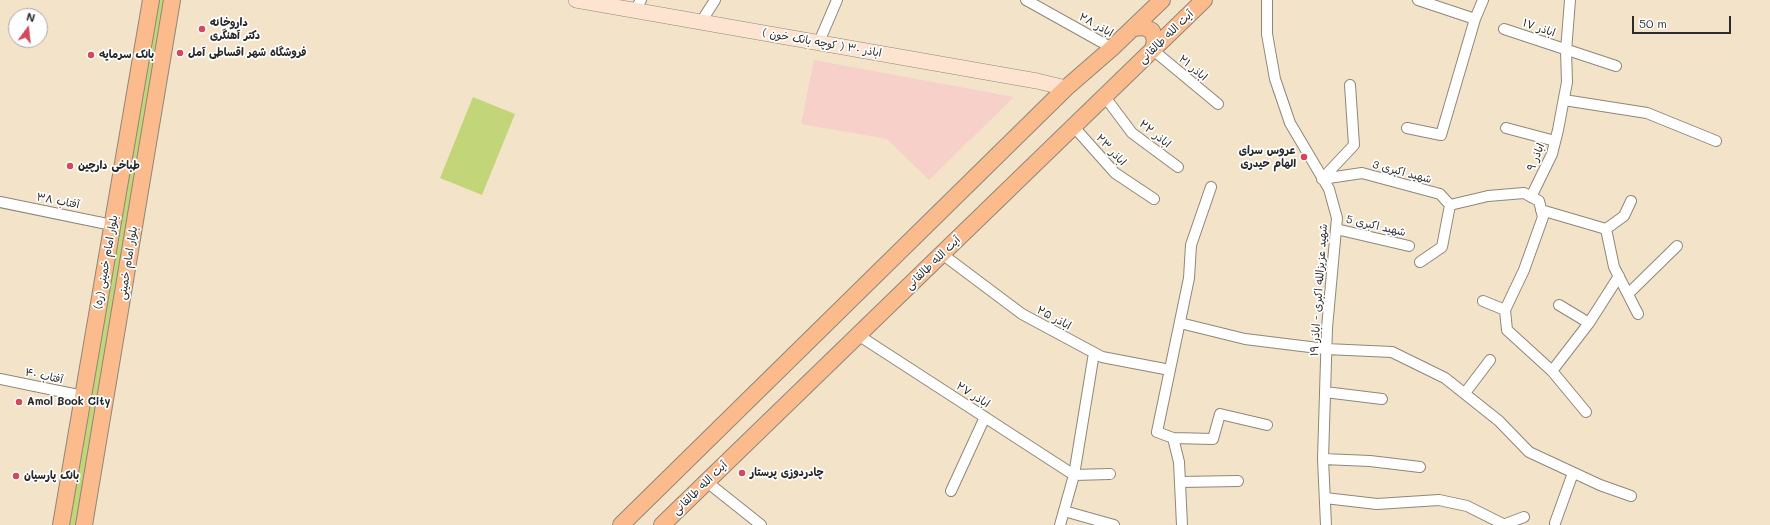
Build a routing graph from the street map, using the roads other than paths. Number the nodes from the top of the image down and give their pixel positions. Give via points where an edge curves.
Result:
1 (151, 0) edge
2 (172, 0) edge
3 (576, 0) edge
4 (715, 0) edge
5 (837, 0) edge
6 (1026, 0) edge
7 (1162, 0) edge
8 (1184, 0) edge
9 (1267, 0) edge
10 (1418, 0) edge
11 (1483, 0) edge
12 (1570, 0) edge
13 (1203, 1) edge
14 (638, 5) edge
15 (1475, 19) junction
16 (701, 22) junction
17 (1133, 28) junction
18 (1504, 29) dead end
19 (819, 42) junction
20 (1112, 48) junction
21 (1153, 50) junction
22 (1566, 51) junction
23 (1616, 66) dead end
24 (1350, 85) dead end
25 (1066, 88) junction
26 (1105, 97) junction
27 (1564, 100) junction
28 (1218, 104) dead end
29 (1074, 127) junction
30 (1407, 128) dead end
31 (1506, 128) dead end
32 (1555, 141) junction
33 (1716, 141) dead end
34 (1178, 167) dead end
35 (1322, 178) junction
36 (1211, 187) dead end
37 (1531, 197) junction
38 (1154, 199) dead end
39 (1631, 201) dead end
40 (0, 202) edge
41 (1450, 205) junction
42 (1541, 210) junction
43 (112, 224) junction
44 (1336, 229) junction
45 (1606, 229) junction
46 (1410, 246) dead end
47 (1677, 246) dead end
48 (942, 254) junction
49 (1420, 262) dead end
50 (1619, 276) junction
51 (1628, 294) junction
52 (1482, 301) dead end
53 (1558, 305) dead end
54 (1505, 310) junction
55 (1638, 314) dead end
56 (96, 318) junction
57 (118, 322) junction
58 (1180, 323) junction
59 (1589, 324) junction
60 (858, 335) junction
61 (1326, 349) junction
62 (1094, 353) junction
63 (1490, 360) dead end
64 (1170, 370) junction
65 (1552, 371) junction
66 (0, 379) edge
67 (1325, 392) junction
68 (1465, 393) junction
69 (83, 396) junction
70 (1382, 399) dead end
71 (1586, 412) dead end
72 (985, 417) junction
73 (1267, 425) dead end
74 (1173, 438) junction
75 (1323, 459) junction
76 (1420, 467) dead end
77 (1573, 473) junction
78 (1110, 474) dead end
79 (1074, 475) junction
80 (1238, 481) dead end
81 (706, 482) junction
82 (1180, 482) junction
83 (951, 491) dead end
84 (1631, 496) dead end
85 (1325, 498) junction
86 (1064, 512) junction
87 (1524, 517) dead end
88 (1555, 523) dead end
89 (61, 525) edge
90 (84, 525) edge
91 (621, 525) edge
92 (662, 525) edge
93 (761, 525) edge
94 (1060, 525) edge
95 (1114, 525) edge
96 (1182, 525) edge
97 (1326, 525) edge
98 (1503, 525) edge

1 - 43 main road, بلوار امام خمینی (ره)
2 - 57 main road, بلوار امام خمینی
3 - 14 main road, اباذر ۳۰ ( کوچه بانک خون )
4 - 16 street
5 - 19 street
6 - 20 street, اباذر ۲۸
7 - 17 main road
8 - 13 main road via 1193,3
9 - 35 street, شهید عزیزالله اکبری - اباذر ۱۹ via 1268,34 1276,79 1290,124
10 - 15 street
11 - 15 street
12 - 22 street, اباذر ۹
13 - 21 main road, آیت الله طالقانی
14 - 16 main road, اباذر ۳۰ ( کوچه بانک خون )
15 - 30 street via 1440,135
16 - 19 main road, اباذر ۳۰ ( کوچه بانک خون )
17 - 20 main road
17 - 21 main road via 1144,27 1152,31 1155,40
18 - 22 street, اباذر ۱۷
19 - 25 main road, اباذر ۳۰ ( کوچه بانک خون )
20 - 25 main road
21 - 26 main road, آیت الله طالقانی
21 - 28 street, اباذر ۲۱
22 - 23 street, اباذر ۱۷
22 - 27 street, اباذر ۹ via 1567,82
24 - 35 street via 1354,145
25 - 91 main road
26 - 29 main road, آیت الله طالقانی
26 - 34 street, اباذر ۲۲ via 1132,133
27 - 32 street, اباذر ۹
27 - 33 street via 1647,113
29 - 38 street, اباذر ۲۳ via 1115,173
29 - 48 main road, آیت الله طالقانی
31 - 32 street
32 - 37 street, اباذر ۹ via 1552,154
35 - 41 street, شهید اکبری 3 via 1362,173 1440,194
35 - 44 street, شهید عزیزالله اکبری - اباذر ۱۹ via 1329,189 1337,218
36 - 58 street via 1191,245 1189,278
37 - 41 street via 1524,193 1488,196
37 - 42 street via 1539,201
39 - 45 street via 1624,216
40 - 43 street, آفتاب ۳۸
41 - 49 street via 1442,247
42 - 45 street
42 - 54 street via 1542,217 1526,262
43 - 56 main road, بلوار امام خمینی (ره)
44 - 46 street, شهید اکبری 5
44 - 61 street, شهید عزیزالله اکبری - اباذر ۱۹
45 - 50 street via 1614,267
47 - 51 street
48 - 60 main road, آیت الله طالقانی
48 - 62 street, اباذر ۲۵ via 1022,314
50 - 51 street
50 - 59 street
51 - 55 street
52 - 54 street
53 - 59 street
54 - 65 street via 1507,330
56 - 57 main road
56 - 69 main road, بلوار امام خمینی (ره)
57 - 90 main road, بلوار امام خمینی
58 - 61 street via 1245,339
58 - 64 street
59 - 65 street
60 - 72 street, اباذر ۲۷
60 - 81 main road, آیت الله طالقانی
61 - 67 street, شهید عزیزالله اکبری - اباذر ۱۹
61 - 68 street via 1392,352 1445,378
62 - 64 street, اباذر ۲۵ via 1102,357
62 - 79 street
63 - 68 street
64 - 74 street via 1157,432
65 - 71 street
66 - 69 street, آفتاب ۴۰
67 - 70 street
67 - 75 street, شهید عزیزالله اکبری - اباذر ۱۹
68 - 77 street via 1499,421 1529,452
69 - 89 main road, بلوار امام خمینی (ره)
72 - 79 street, اباذر ۲۷
72 - 83 street
73 - 74 street via 1220,414 1213,439
74 - 82 street via 1179,462
75 - 76 street
75 - 85 street, شهید عزیزالله اکبری - اباذر ۱۹
77 - 84 street
77 - 88 street
78 - 79 street
79 - 86 street
80 - 82 street
81 - 92 main road, آیت الله طالقانی
81 - 93 street
82 - 96 street
85 - 97 street, شهید عزیزالله اکبری - اباذر ۱۹
85 - 98 street via 1377,504 1438,500 1466,506
86 - 94 street
86 - 95 street
87 - 98 street

